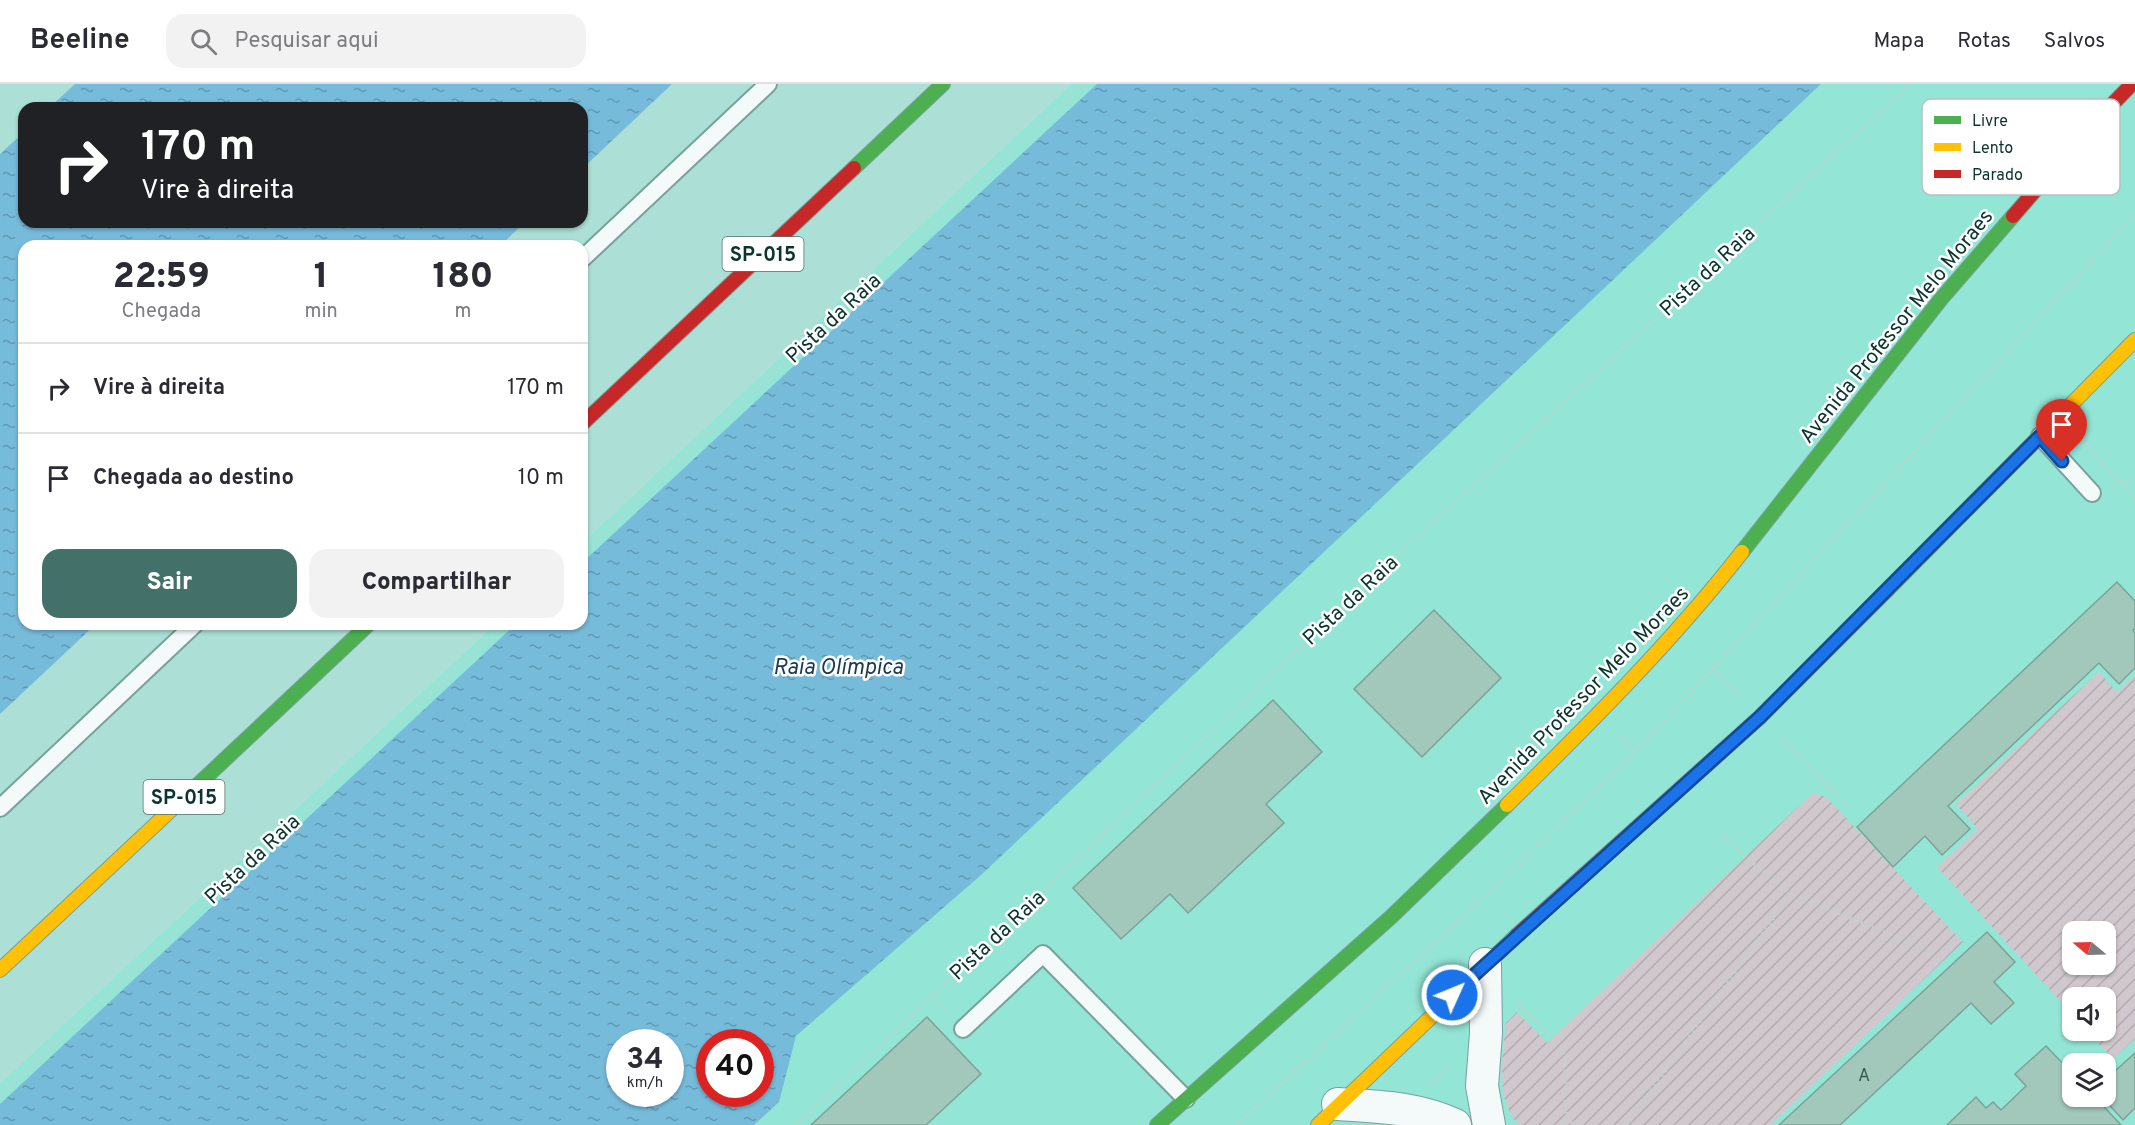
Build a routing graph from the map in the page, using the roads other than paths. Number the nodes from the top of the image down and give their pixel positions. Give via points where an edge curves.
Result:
1 (768, 84) edge
2 (944, 84) edge
3 (2132, 84) edge
4 (2117, 99) edge
5 (2032, 195) edge
6 (588, 253) edge
7 (2134, 344) edge
8 (588, 418) edge
9 (2040, 436) junction
10 (2092, 493) dead end
11 (189, 630) edge
12 (363, 630) edge
13 (0, 808) edge
14 (1485, 964) junction
15 (0, 970) edge
16 (963, 1029) dead end
17 (1186, 1099) junction
18 (1328, 1115) edge
19 (1157, 1125) edge
20 (1455, 1125) edge
21 (1489, 1125) edge

1 - 6 lane
2 - 8 main road, SP-015
3 - 4 main road, Avenida Professor Melo Moraes
5 - 17 main road, Avenida Professor Melo Moraes via 1941,300 1707,597 1599,715 1391,917
7 - 9 main road
9 - 10 lane
9 - 14 main road via 1760,717
11 - 13 lane
12 - 15 main road, SP-015
14 - 18 main road
14 - 21 street via 1482,1086
16 - 17 lane via 1043,954
17 - 19 main road, Avenida Professor Melo Moraes
18 - 20 street via 1405,1108

